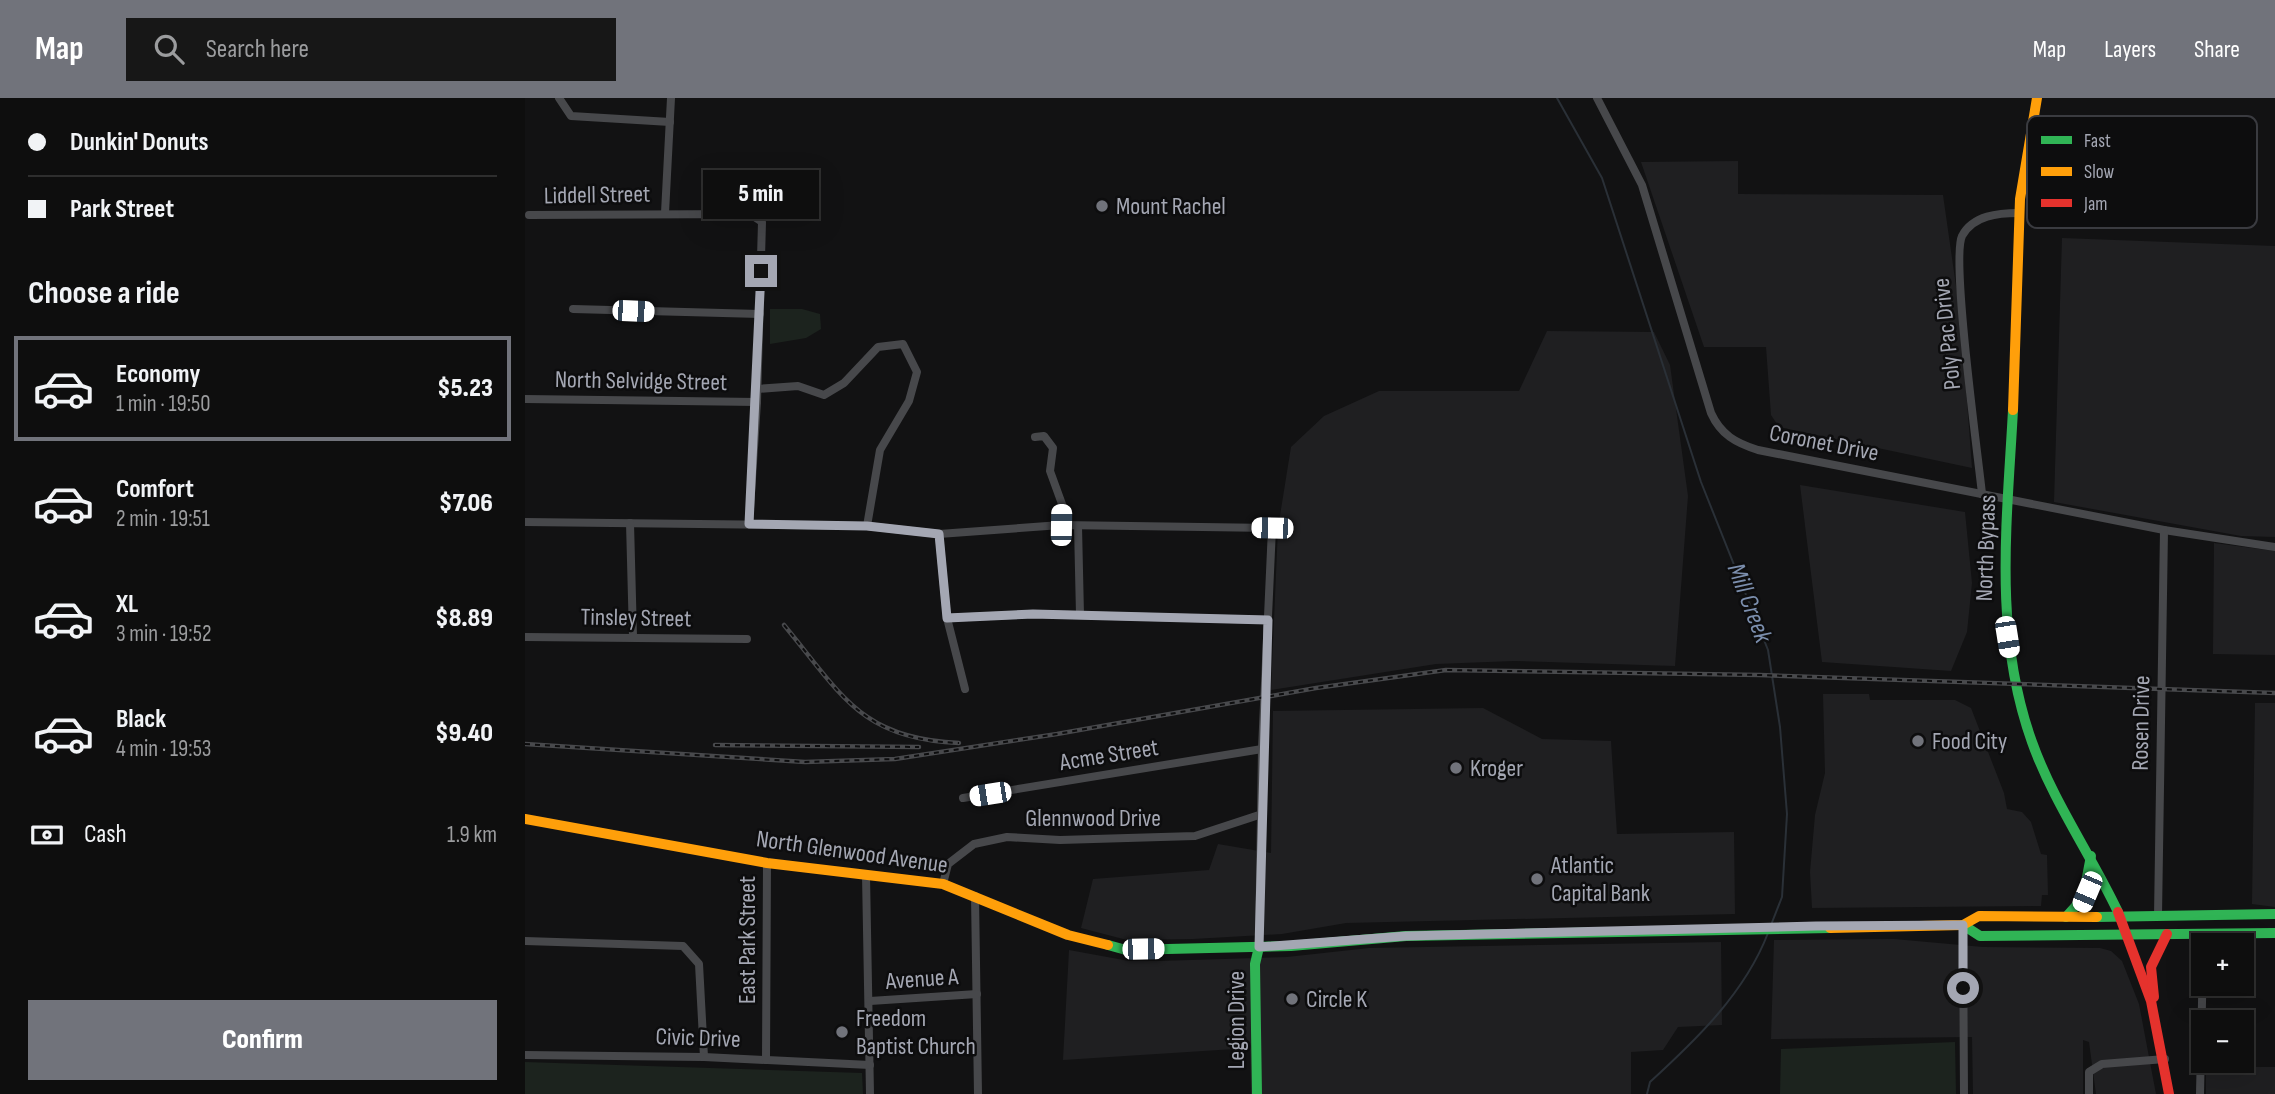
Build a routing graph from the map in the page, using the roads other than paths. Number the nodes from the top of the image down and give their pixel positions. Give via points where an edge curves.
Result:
1 (559, 98) edge
2 (671, 98) edge
3 (1597, 98) edge
4 (2037, 98) edge
5 (2033, 116) edge
6 (670, 122) junction
7 (2027, 143) edge
8 (2019, 213) junction
9 (665, 214) junction
10 (529, 215) dead end
11 (573, 309) dead end
12 (760, 314) junction
13 (757, 389) junction
14 (525, 399) edge
15 (757, 402) junction
16 (1035, 437) dead end
17 (1982, 494) junction
18 (525, 522) edge
19 (630, 523) junction
20 (749, 524) junction
21 (1061, 525) junction
22 (867, 526) junction
23 (1078, 526) junction
24 (2164, 530) junction
25 (939, 534) junction
26 (2275, 547) edge
27 (1080, 615) junction
28 (947, 618) junction
29 (1268, 620) junction
30 (633, 636) junction
31 (525, 637) edge
32 (747, 639) dead end
33 (965, 689) dead end
34 (1262, 749) junction
35 (963, 798) dead end
36 (1262, 814) junction
37 (525, 819) edge
38 (2091, 856) junction
39 (767, 863) junction
40 (866, 875) junction
41 (943, 884) junction
42 (975, 896) junction
43 (2275, 914) edge
44 (2158, 916) junction
45 (2066, 917) junction
46 (2121, 917) junction
47 (1963, 925) junction
48 (2254, 933) edge
49 (2275, 933) edge
50 (2167, 934) junction
51 (2191, 934) edge
52 (2129, 937) junction
53 (525, 941) edge
54 (1259, 947) junction
55 (977, 994) junction
56 (2201, 996) edge
57 (870, 1001) junction
58 (2156, 1014) junction
59 (525, 1055) edge
60 (704, 1057) junction
61 (2165, 1059) junction
62 (766, 1060) junction
63 (870, 1065) junction
64 (870, 1094) edge
65 (978, 1094) edge
66 (1257, 1094) edge
67 (1964, 1094) edge
68 (2089, 1094) edge
69 (2169, 1094) edge
70 (2200, 1094) edge

1 - 6 street via 571,116
2 - 6 street
3 - 17 street, Coronet Drive via 1643,185 1711,412 1724,434 1758,450
4 - 5 main road, North Bypass
6 - 9 street
7 - 8 main road, North Bypass
8 - 17 street, Poly Pac Drive via 1999,213 1976,222 1959,244
8 - 38 main road, North Bypass via 2005,610 2011,663 2032,743
9 - 10 street, Liddell Street
9 - 12 street, Liddell Street via 757,217 763,227
11 - 12 street
12 - 13 street
13 - 15 street
13 - 22 street via 798,386 824,395 844,383 878,347 903,344 917,372 909,401 880,450
14 - 15 street, North Selvidge Street
15 - 20 street
16 - 21 street via 1044,436 1053,449 1050,471 1062,503
17 - 24 street, Coronet Drive
18 - 19 street
19 - 20 street
19 - 30 street
20 - 22 street
21 - 23 street
21 - 25 street
22 - 25 street
23 - 27 street
23 - 29 street via 1272,528
24 - 26 street, Coronet Drive
24 - 44 street, Rosen Drive
25 - 28 street
27 - 28 street
27 - 29 street
28 - 33 street
29 - 34 street
30 - 31 street, Tinsley Street
30 - 32 street, Tinsley Street
34 - 35 street, Acme Street
34 - 36 street
36 - 41 street, Glennwood Drive via 1195,836 1007,837 974,844 948,864
36 - 54 street
37 - 39 main road, North Glenwood Avenue
38 - 45 main road via 2087,892 2081,905
38 - 46 main road, North Bypass
39 - 40 main road, North Glenwood Avenue
39 - 62 street, East Park Street
40 - 41 main road, North Glenwood Avenue
40 - 57 street
41 - 42 main road, North Glenwood Avenue
42 - 54 main road, North Glenwood Avenue via 1068,935 1117,948
42 - 55 street
43 - 44 main road, North Glenwood Avenue
44 - 46 main road, North Glenwood Avenue
45 - 46 main road, North Glenwood Avenue
45 - 47 main road, North Glenwood Avenue via 1979,916
46 - 52 main road, North Bypass
47 - 52 main road, North Glenwood Avenue via 1980,936
47 - 54 main road, North Glenwood Avenue via 1398,937
47 - 67 street
48 - 49 main road, North Glenwood Avenue
50 - 51 main road, North Glenwood Avenue
50 - 52 main road, North Glenwood Avenue
50 - 58 main road via 2151,967
52 - 58 main road, North Bypass
53 - 60 street via 683,946 699,964
54 - 66 main road, Legion Drive via 1255,964
55 - 57 street, Avenue A
55 - 65 street
56 - 70 street
57 - 63 street
58 - 61 main road, North Bypass
59 - 60 street, Civic Drive
60 - 62 street, Civic Drive
61 - 68 street via 2102,1064 2089,1072
61 - 69 main road, North Bypass
62 - 63 street, Civic Drive
63 - 64 street

